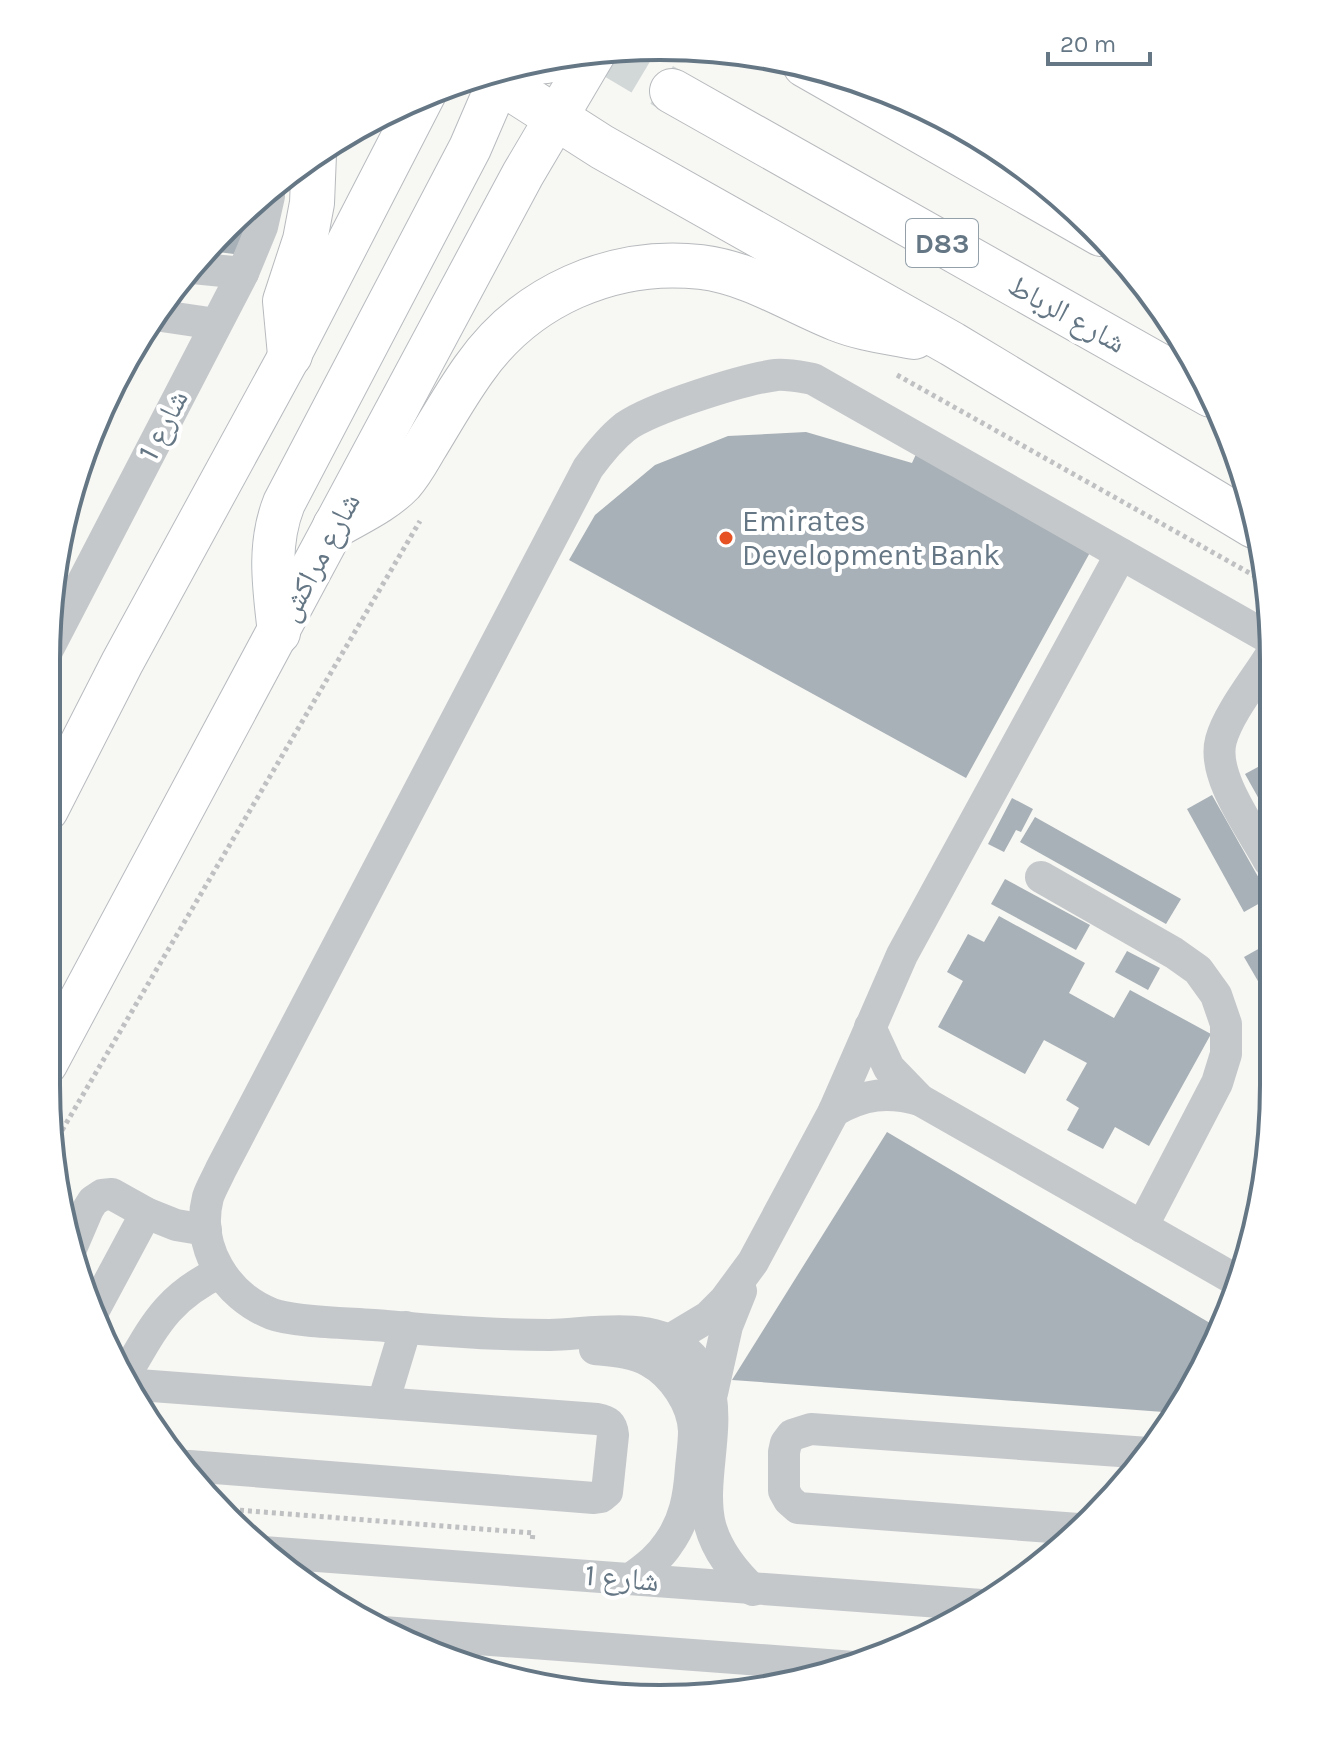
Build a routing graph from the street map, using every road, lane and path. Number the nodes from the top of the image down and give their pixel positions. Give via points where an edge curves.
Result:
1 (588, 64) edge
2 (530, 75) edge
3 (517, 77) edge
4 (672, 91) tunnel mouth
5 (851, 91) edge
6 (415, 113) edge
7 (556, 117) junction
8 (313, 171) edge
9 (267, 207) edge
10 (1053, 207) edge
11 (205, 269) edge
12 (243, 273) junction
13 (168, 317) edge
14 (216, 324) junction
15 (952, 344) junction
16 (290, 355) junction
17 (889, 371) dead end
18 (1193, 385) edge
19 (1243, 519) edge
20 (420, 521) dead end
21 (335, 526) junction
22 (1121, 554) junction
23 (1254, 575) edge
24 (66, 588) edge
25 (1259, 632) edge
26 (279, 633) junction
27 (1260, 672) edge
28 (60, 785) edge
29 (1260, 845) edge
30 (1041, 877) dead end
31 (870, 1027) junction
32 (60, 1038) edge
33 (920, 1100) junction
34 (834, 1111) junction
35 (62, 1131) edge
36 (146, 1213) junction
37 (1142, 1227) junction
38 (206, 1230) junction
39 (78, 1232) edge
40 (753, 1262) junction
41 (220, 1272) junction
42 (1229, 1276) edge
43 (100, 1299) edge
44 (406, 1327) junction
45 (546, 1335) junction
46 (668, 1341) junction
47 (132, 1369) edge
48 (139, 1383) edge
49 (712, 1393) junction
50 (383, 1403) junction
51 (1134, 1452) edge
52 (197, 1467) edge
53 (237, 1510) edge
54 (1064, 1528) edge
55 (307, 1566) edge
56 (528, 1571) junction
57 (632, 1578) junction
58 (753, 1590) junction
59 (962, 1604) edge
60 (421, 1635) edge
61 (817, 1664) edge

1 - 7 main road, شارع مراكش
2 - 7 highway
3 - 26 main road via 470,148 277,521 272,563
4 - 18 highway, شارع الرباط / D83
5 - 10 highway
6 - 16 main road
7 - 15 highway
7 - 21 main road, شارع مراكش
8 - 16 highway via 305,240 285,301
9 - 12 street, شارع 1
11 - 12 street
12 - 14 street, شارع 1
13 - 14 street
14 - 24 street, شارع 1
15 - 19 highway
15 - 21 highway via 849,323 770,287 704,267 668,265 600,276 570,287 516,322 474,370 402,482
16 - 28 main road
17 - 23 path
20 - 35 path
21 - 26 main road, شارع مراكش
22 - 25 street
22 - 31 street via 902,955
22 - 38 street via 813,379 779,374 745,382 627,426 588,468 235,1141 208,1198
26 - 32 main road, شارع مراكش
27 - 29 street via 1227,725 1219,758 1222,776
30 - 37 street via 1198,970 1216,995 1226,1024 1226,1054 1217,1083
31 - 33 street via 889,1068
31 - 34 street
33 - 34 street via 875,1094
33 - 37 street
34 - 40 street
36 - 38 street
36 - 39 street via 112,1194 102,1195 93,1201
36 - 43 street
37 - 42 street
38 - 41 street
40 - 46 street via 708,1317
40 - 49 street via 727,1326
41 - 44 street via 243,1299 274,1315
41 - 47 street via 187,1290 162,1314
44 - 45 street
44 - 50 street
45 - 46 street via 627,1333
45 - 57 street via 625,1351 650,1362 672,1380 687,1403 694,1429 689,1499 669,1544
46 - 49 street via 700,1368
48 - 50 street
49 - 58 street via 710,1525 733,1571
50 - 52 street via 606,1420 613,1435 607,1492 594,1498
51 - 54 street via 811,1429 792,1435 786,1443 784,1491 798,1508
53 - 56 path via 533,1533
55 - 56 street, شارع 1
56 - 57 street, شارع 1
57 - 58 street, شارع 1
58 - 59 street, شارع 1
60 - 61 street

